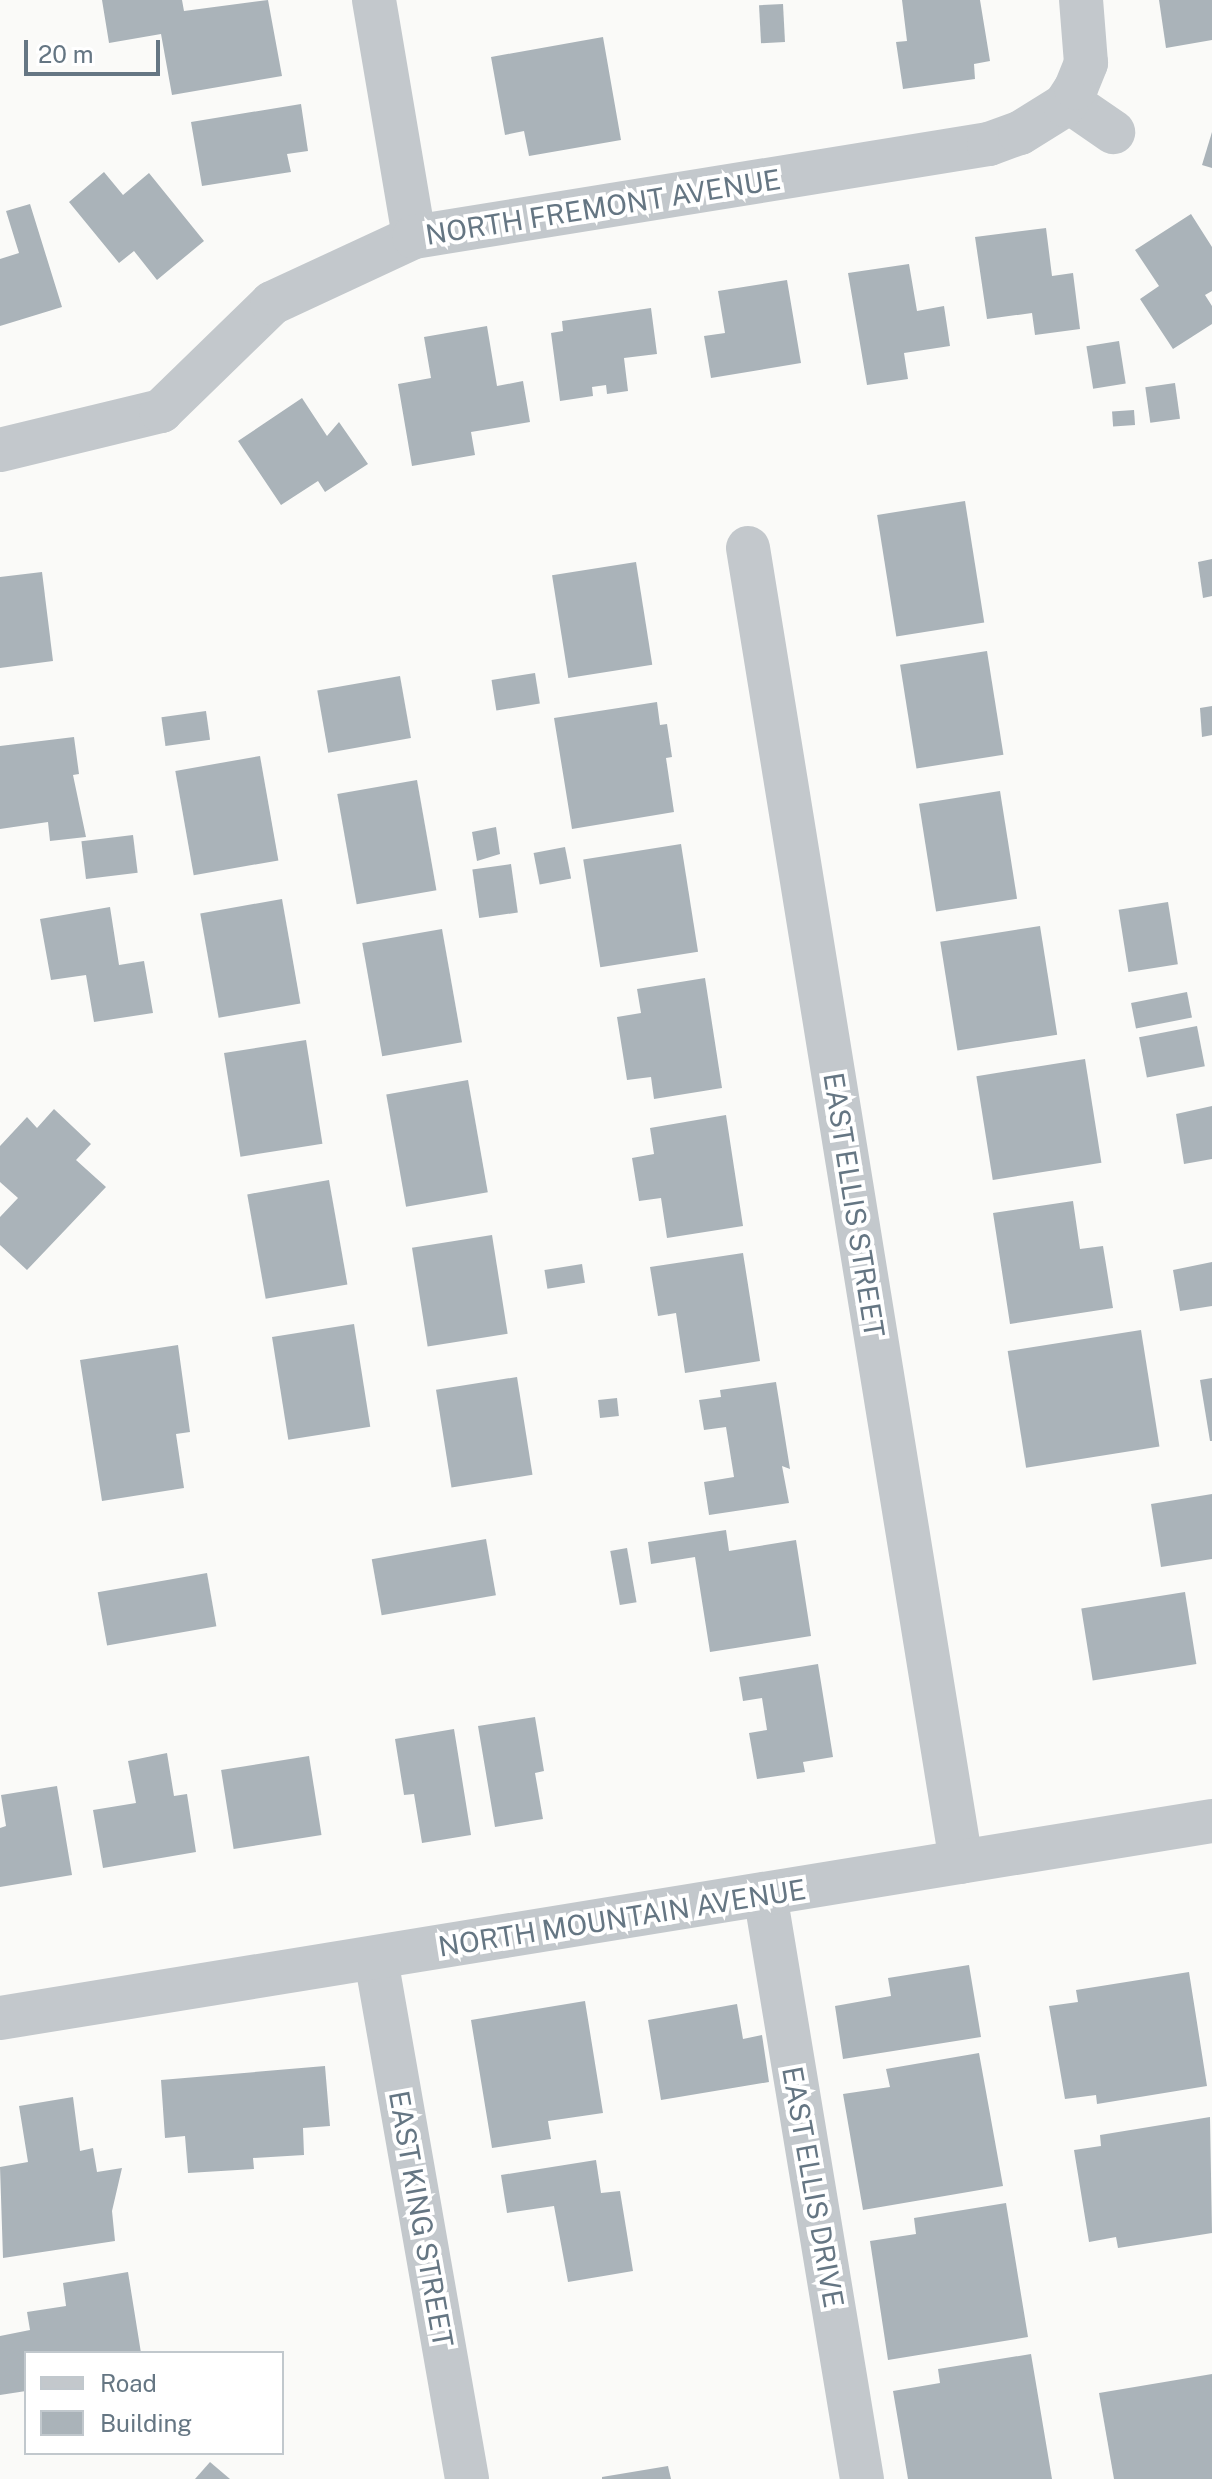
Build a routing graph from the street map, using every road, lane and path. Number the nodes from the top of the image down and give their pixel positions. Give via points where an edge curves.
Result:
1 (374, 0) edge
2 (1081, 0) edge
3 (1067, 103) junction
4 (1113, 132) dead end
5 (414, 237) junction
6 (0, 450) edge
7 (748, 548) dead end
8 (1212, 1821) edge
9 (961, 1862) junction
10 (765, 1894) junction
11 (376, 1959) junction
12 (11, 2020) edge
13 (467, 2479) edge
14 (862, 2479) edge

1 - 5 street
2 - 3 street via 1086,63
3 - 4 street
3 - 5 street, NORTH FREMONT AVENUE via 1020,133 989,144
5 - 6 street, NORTH FREMONT AVENUE via 272,303 161,411
7 - 9 street, EAST ELLIS STREET
8 - 9 street, NORTH MOUNTAIN AVENUE
9 - 10 street, NORTH MOUNTAIN AVENUE
10 - 11 street, NORTH MOUNTAIN AVENUE
10 - 14 street, EAST ELLIS DRIVE
11 - 12 street, NORTH MOUNTAIN AVENUE
11 - 13 street, EAST KING STREET

